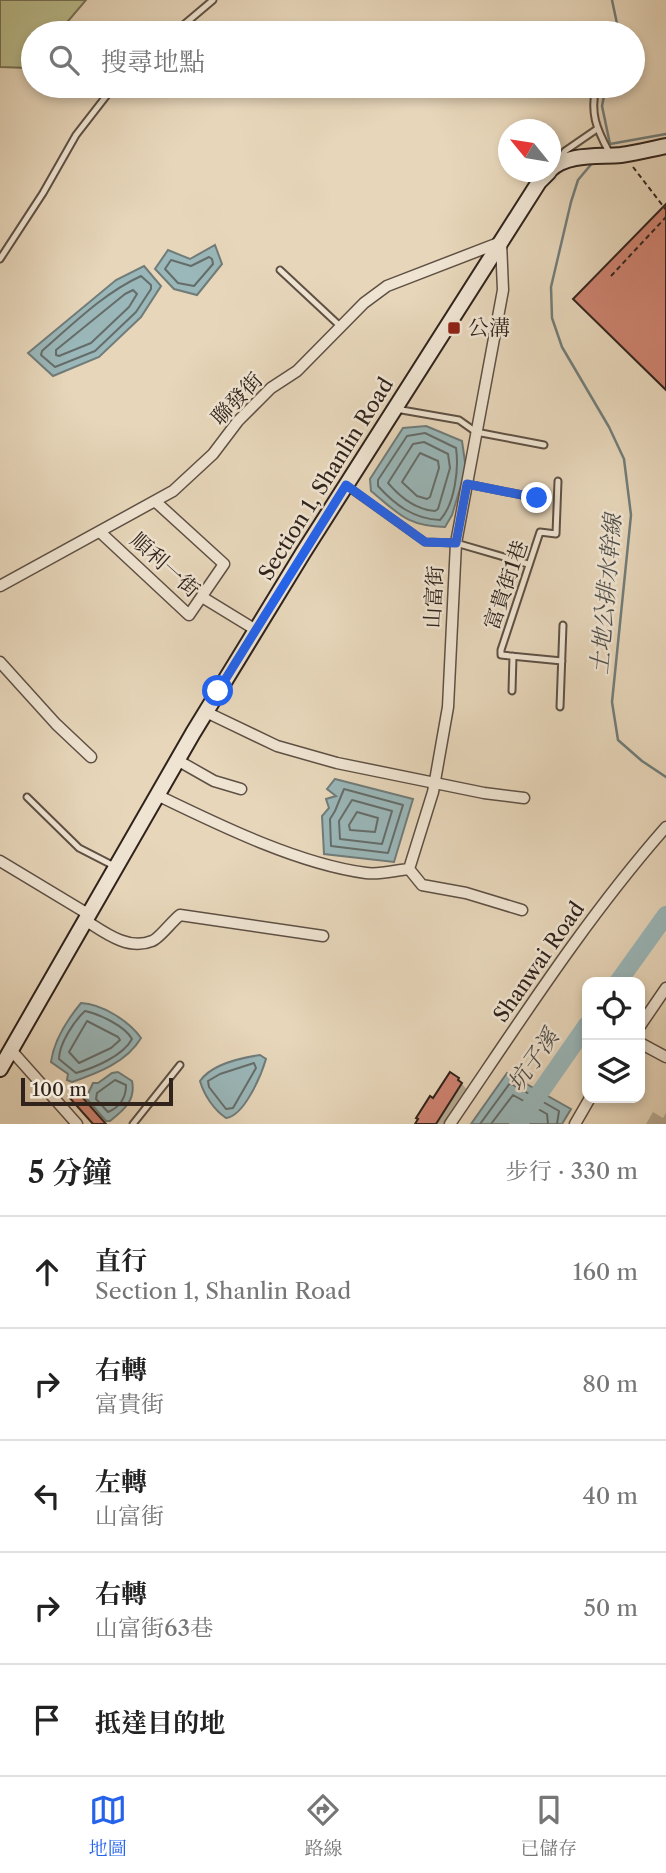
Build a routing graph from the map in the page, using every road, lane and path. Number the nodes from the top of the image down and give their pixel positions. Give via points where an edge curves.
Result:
1 (214, 0) edge
2 (189, 21) edge
3 (105, 98) edge
4 (593, 98) edge
5 (597, 129) junction
6 (666, 146) edge
7 (610, 152) junction
8 (561, 158) edge
9 (561, 165) edge
10 (539, 182) edge
11 (666, 210) edge
12 (666, 217) edge
13 (501, 242) junction
14 (0, 259) edge
15 (280, 270) dead end
16 (611, 276) dead end
17 (340, 326) junction
18 (394, 409) junction
19 (476, 432) junction
20 (544, 445) dead end
21 (558, 481) dead end
22 (467, 484) junction
23 (346, 485) junction
24 (537, 498) dead end
25 (156, 502) junction
26 (100, 532) junction
27 (456, 543) junction
28 (528, 564) junction
29 (0, 586) edge
30 (202, 597) junction
31 (563, 625) dead end
32 (256, 630) junction
33 (513, 656) junction
34 (562, 661) junction
35 (0, 662) edge
36 (512, 691) dead end
37 (560, 707) dead end
38 (206, 712) junction
39 (91, 757) dead end
40 (177, 760) junction
41 (435, 783) junction
42 (241, 789) dead end
43 (157, 795) junction
44 (27, 797) dead end
45 (524, 798) dead end
46 (666, 827) edge
47 (0, 861) edge
48 (116, 867) junction
49 (410, 869) junction
50 (522, 910) dead end
51 (87, 917) junction
52 (323, 936) dead end
53 (666, 988) edge
54 (645, 1019) edge
55 (645, 1046) edge
56 (11, 1050) junction
57 (666, 1057) edge
58 (180, 1065) dead end
59 (0, 1069) edge
60 (587, 1103) edge
61 (78, 1124) edge
62 (133, 1124) edge
63 (450, 1124) edge
64 (575, 1124) edge

1 - 2 lane
3 - 14 lane via 76,135
4 - 5 lane
5 - 7 lane
5 - 8 lane
6 - 7 main road
7 - 9 main road
7 - 11 path
10 - 13 main road, Section 1, Shanlin Road
12 - 16 path
13 - 17 street, 聯發街 via 387,286
13 - 18 main road, Section 1, Shanlin Road
13 - 19 street, 山富街 via 503,290
15 - 17 lane
17 - 25 street, 聯發街 via 297,371 271,388 238,421 213,454
18 - 19 lane via 459,420
18 - 23 main road, Section 1, Shanlin Road
19 - 20 lane
19 - 22 street, 山富街
21 - 28 lane, 富貴街1巷 via 556,534 540,532
22 - 24 lane
22 - 27 street, 山富街
23 - 27 lane via 425,542
23 - 32 main road, Section 1, Shanlin Road
25 - 26 street, 聯發街
25 - 30 street via 224,565
26 - 29 street, 聯發街
26 - 30 street, 順利一街 via 189,615
27 - 28 lane
27 - 41 street, 山富街 via 448,707
28 - 33 lane, 富貴街1巷 via 501,650 501,655
30 - 32 street
31 - 34 lane
32 - 38 main road, Section 1, Shanlin Road
33 - 34 lane, 富貴街1巷
33 - 36 lane
34 - 37 lane
35 - 39 street
38 - 40 main road, Section 1, Shanlin Road
38 - 41 street via 277,746
40 - 42 street via 214,781
40 - 43 main road, Section 1, Shanlin Road
41 - 45 street
41 - 49 street, 山富街
43 - 48 main road, Section 1, Shanlin Road
43 - 49 street via 221,826 306,858 368,873
44 - 48 lane via 79,848
46 - 63 street, Shanwai Road via 570,950
47 - 51 street
48 - 51 main road, Section 1, Shanlin Road
49 - 50 street via 422,885
51 - 52 street via 112,937 131,943 153,941 180,915
51 - 56 main road, Section 1, Shanlin Road
53 - 54 street
55 - 57 street
56 - 59 main road, Section 1, Shanlin Road
56 - 61 street
58 - 62 lane
60 - 64 street

